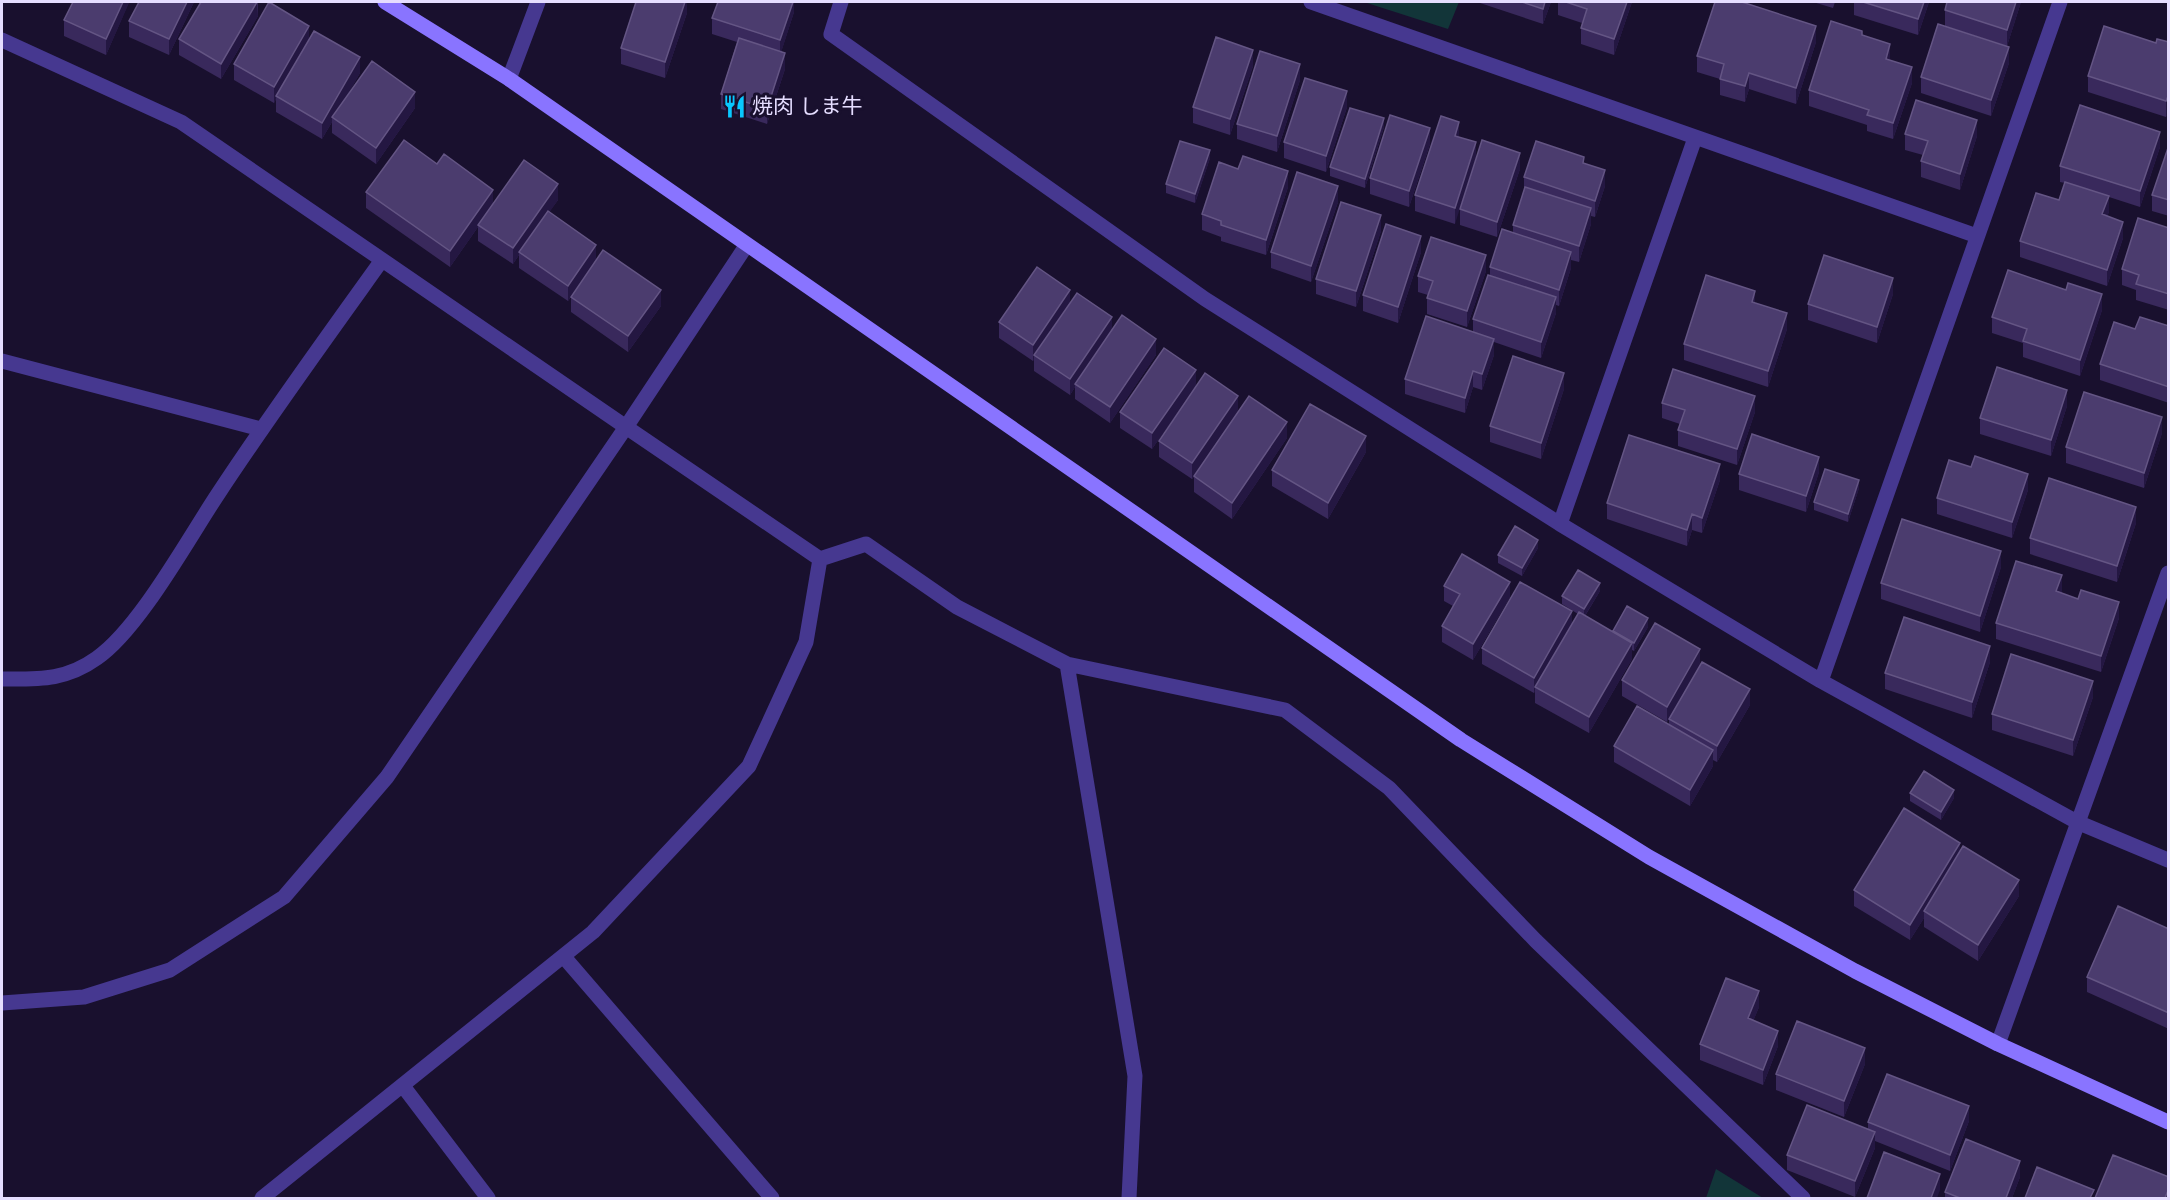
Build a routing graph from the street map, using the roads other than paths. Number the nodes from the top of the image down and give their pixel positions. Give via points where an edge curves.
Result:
1 (385, 2) edge
2 (538, 2) edge
3 (841, 2) edge
4 (1311, 2) edge
5 (2060, 2) edge
6 (2, 40) edge
7 (509, 79) junction
8 (1695, 138) junction
9 (1977, 236) junction
10 (746, 246) junction
11 (382, 260) junction
12 (2, 360) edge
13 (626, 428) junction
14 (261, 429) junction
15 (1560, 524) junction
16 (820, 559) junction
17 (2169, 573) edge
18 (1067, 664) junction
19 (2, 679) edge
20 (1821, 681) junction
21 (2077, 822) junction
22 (2169, 860) edge
23 (564, 957) junction
24 (2, 1003) edge
25 (1998, 1044) junction
26 (403, 1086) junction
27 (2169, 1122) edge
28 (262, 1198) edge
29 (488, 1198) edge
30 (772, 1198) edge
31 (1129, 1198) edge
32 (1803, 1198) edge

1 - 7 street
2 - 7 street
3 - 15 street via 831,34 1205,299
4 - 8 street
5 - 9 street
6 - 11 street via 181,122
7 - 10 street
8 - 9 street
8 - 15 street
9 - 20 street
10 - 13 street
10 - 25 street via 1461,740 1649,857 1855,971
11 - 13 street
11 - 14 street
12 - 14 street
13 - 16 street
13 - 24 street via 387,777 284,897 170,970 84,997
14 - 19 street via 143,607 116,641 96,658 55,679
15 - 20 street
16 - 18 street via 866,544 957,608
16 - 23 street via 806,642 749,766 594,932
17 - 21 street
18 - 31 street via 1135,1076
18 - 32 street via 1285,710 1389,788 1536,941
20 - 21 street
21 - 22 street
21 - 25 street
23 - 26 street
23 - 30 street
25 - 27 street
26 - 28 street
26 - 29 street

